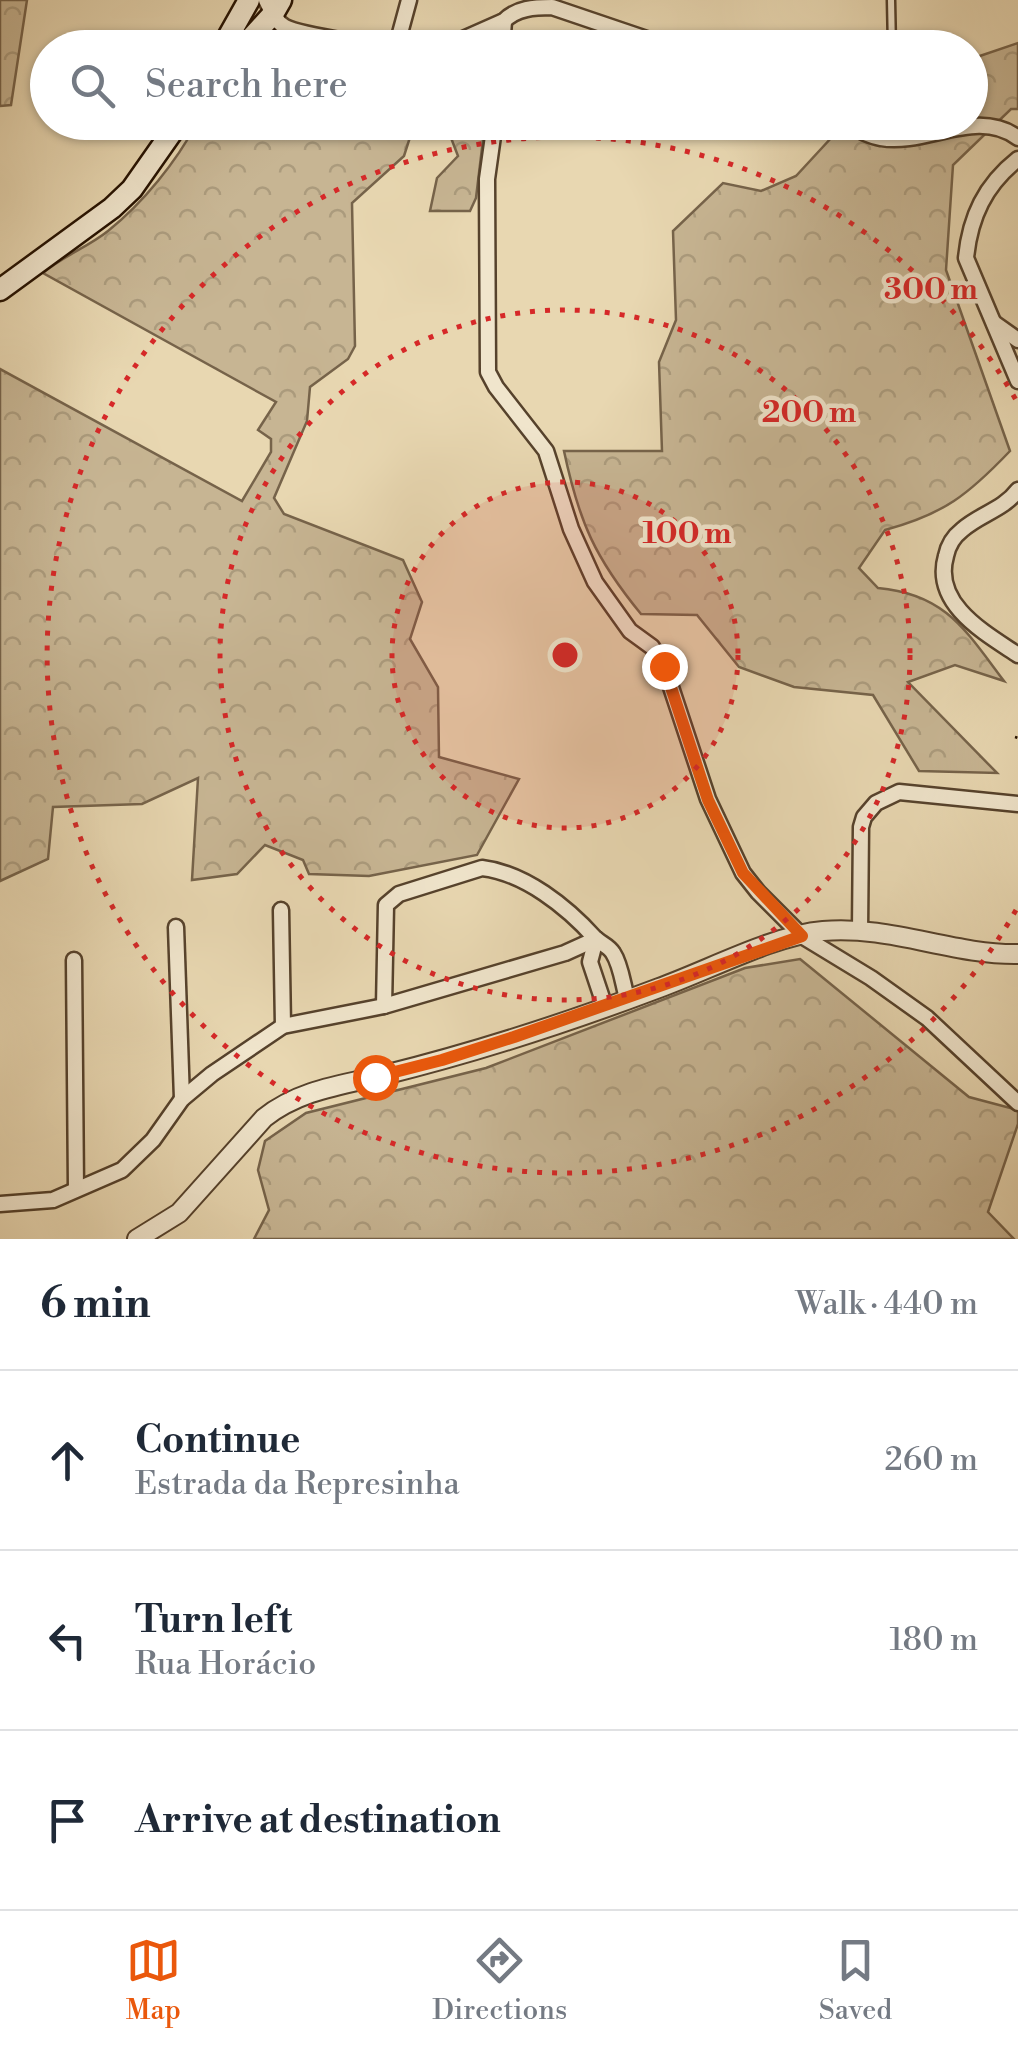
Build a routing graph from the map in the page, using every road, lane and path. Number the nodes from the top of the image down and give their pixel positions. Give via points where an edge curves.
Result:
1 (250, 0) edge
2 (409, 0) edge
3 (891, 0) edge
4 (274, 5) edge
5 (509, 12) edge
6 (232, 30) edge
7 (255, 30) edge
8 (294, 30) edge
9 (401, 30) edge
10 (476, 30) edge
11 (620, 30) edge
12 (892, 30) edge
13 (988, 127) edge
14 (1018, 138) edge
15 (166, 140) edge
16 (493, 140) edge
17 (1018, 159) edge
18 (0, 290) edge
19 (991, 320) junction
20 (1018, 340) edge
21 (1018, 381) edge
22 (1018, 490) edge
23 (1018, 656) edge
24 (1018, 804) edge
25 (280, 910) dead end
26 (176, 928) dead end
27 (860, 930) junction
28 (802, 936) junction
29 (596, 939) junction
30 (1018, 954) edge
31 (74, 960) dead end
32 (627, 998) junction
33 (384, 1006) junction
34 (604, 1007) junction
35 (283, 1026) junction
36 (182, 1099) junction
37 (1018, 1102) edge
38 (76, 1189) junction
39 (0, 1204) edge
40 (137, 1239) edge

1 - 6 main road
2 - 9 street
3 - 12 lane
4 - 7 main road
4 - 8 street
5 - 10 street
5 - 11 street via 552,7
13 - 14 street
15 - 18 main road via 112,208
16 - 28 street via 488,372 546,451 596,582 664,666 708,800 743,873
17 - 19 street via 982,198 968,237 966,258
19 - 20 street
19 - 21 street
22 - 23 street via 1008,503 964,527 943,564 950,598 966,618
24 - 27 street via 899,792 876,803 861,827
25 - 35 street
26 - 36 street
27 - 28 street
27 - 30 street
28 - 32 street
28 - 37 street via 902,998
29 - 32 street via 613,951
29 - 33 street
29 - 33 street via 570,911 496,869 399,894 386,904
29 - 34 street via 590,962
31 - 38 street
32 - 34 street
33 - 35 street
34 - 40 street via 294,1100 249,1132 179,1213
35 - 36 street
36 - 38 street via 154,1140 122,1170
38 - 39 street via 53,1200

